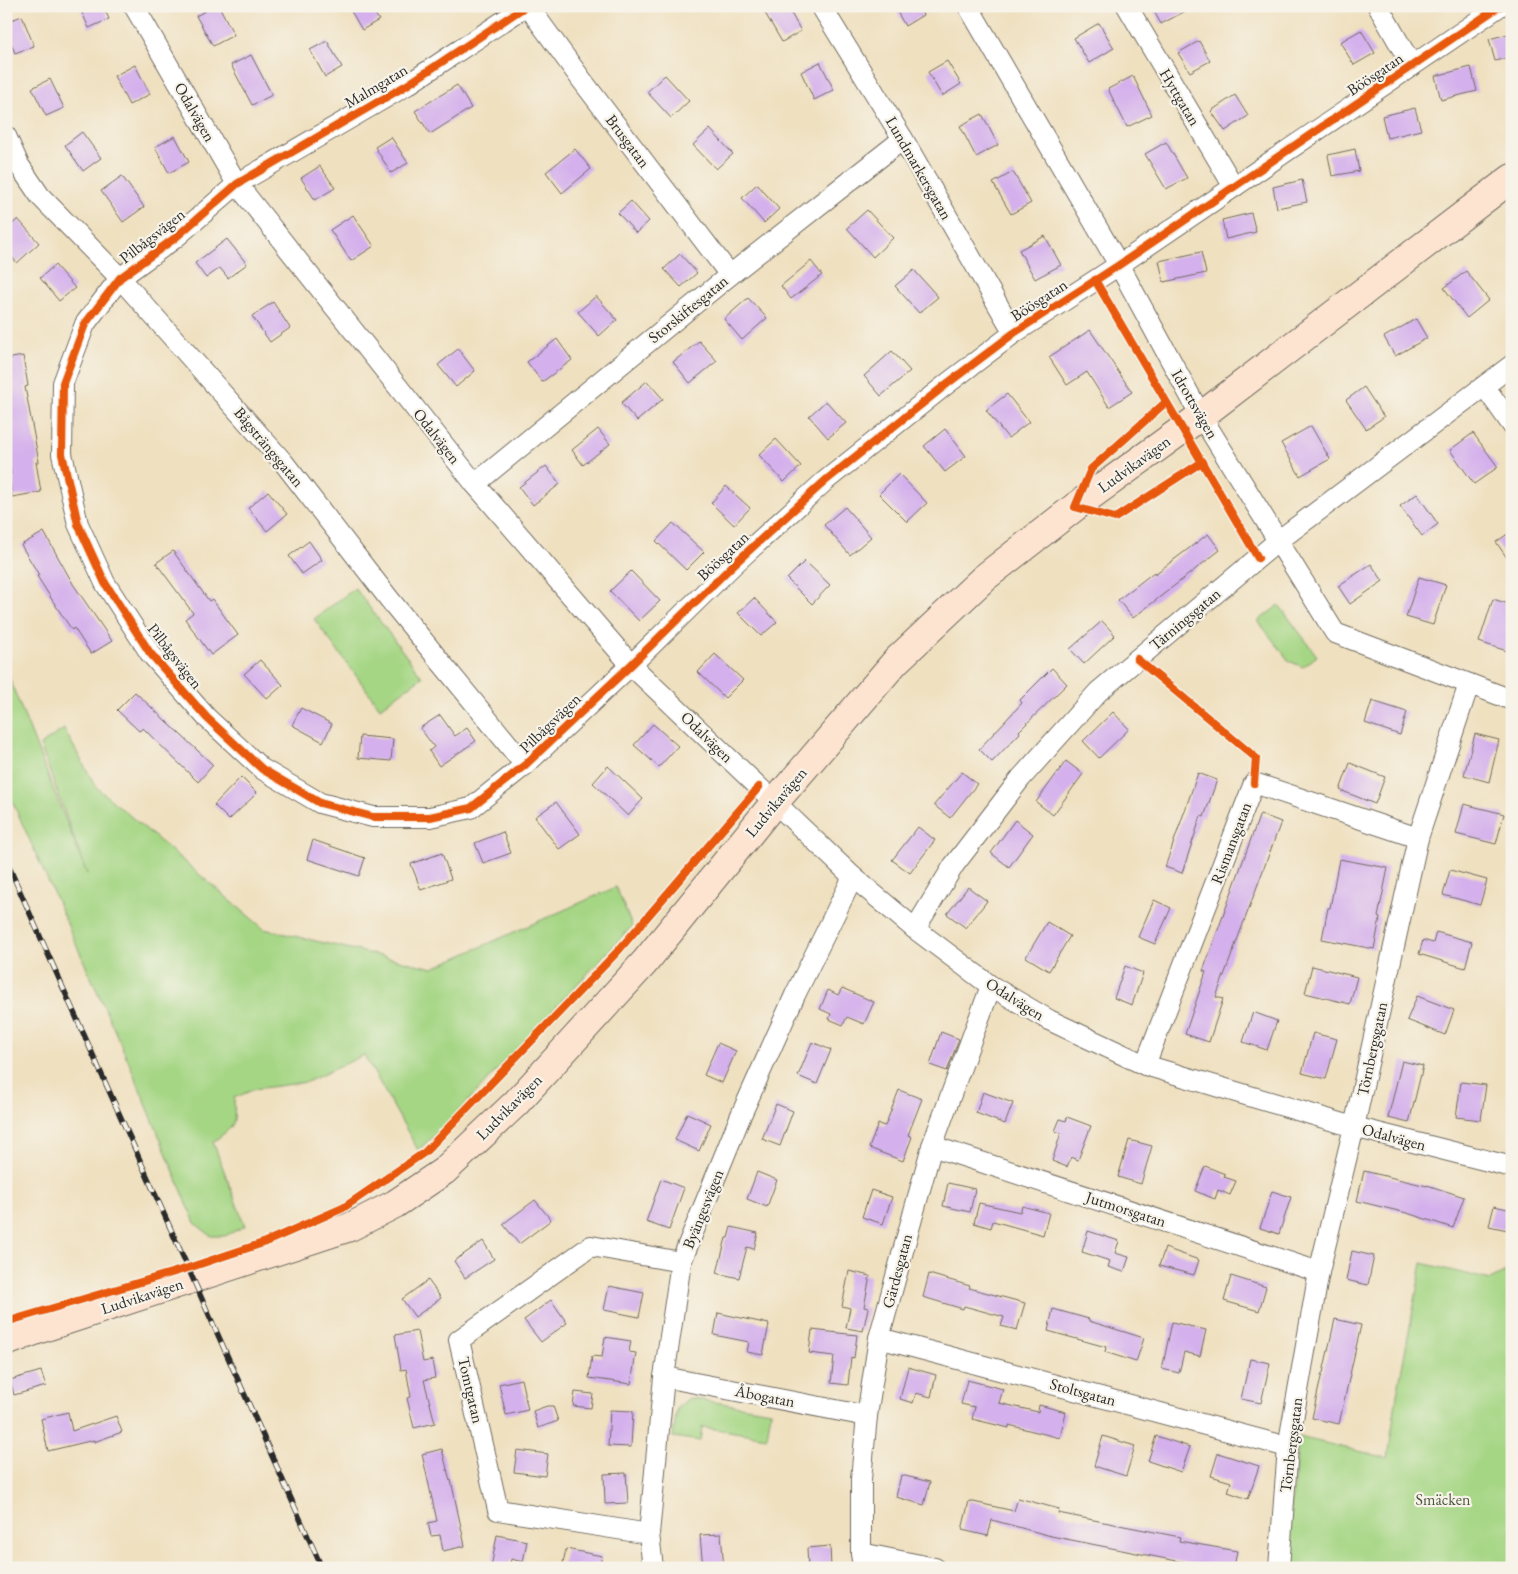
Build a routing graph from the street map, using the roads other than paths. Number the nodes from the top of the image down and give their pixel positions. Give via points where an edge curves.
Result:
1 (134, 6) edge
2 (527, 6) edge
3 (821, 6) edge
4 (968, 6) edge
5 (1127, 6) edge
6 (1378, 6) edge
7 (1500, 6) edge
8 (1412, 66) junction
9 (6, 136) edge
10 (903, 139) junction
11 (1512, 178) edge
12 (237, 184) junction
13 (1234, 187) junction
14 (1119, 265) junction
15 (730, 275) junction
16 (120, 278) junction
17 (1014, 333) junction
18 (1512, 366) edge
19 (1485, 387) junction
20 (1201, 416) junction
21 (1512, 425) edge
22 (476, 484) junction
23 (1278, 541) junction
24 (631, 665) junction
25 (1469, 684) junction
26 (1512, 700) edge
27 (526, 765) junction
28 (775, 802) junction
29 (1418, 838) junction
30 (853, 876) junction
31 (916, 929) junction
32 (991, 986) junction
33 (1145, 1065) junction
34 (1354, 1127) junction
35 (932, 1146) junction
36 (1512, 1167) edge
37 (682, 1262) junction
38 (1319, 1272) junction
39 (879, 1338) junction
40 (6, 1342) edge
41 (664, 1377) junction
42 (867, 1416) junction
43 (1288, 1447) junction
44 (650, 1534) junction
45 (862, 1561) edge
46 (652, 1568) edge
47 (935, 1568) edge
48 (1279, 1568) edge

1 - 12 street, Odalvägen
2 - 12 street, Malmgatan via 407,85
2 - 15 street, Brusgatan
3 - 10 street, Lundmarkersgatan
4 - 14 street, Idrottsvägen
5 - 13 street, Hyttgatan
6 - 8 street
7 - 8 street, Böösgatan
8 - 13 street, Böösgatan
9 - 16 street, Bågsträngsgatan via 40,196
10 - 15 street, Storskiftesgatan
10 - 17 street, Lundmarkersgatan
11 - 20 street, Ludvikavägen
12 - 16 street, Pilbågsvägen via 175,238
12 - 22 street, Odalvägen
13 - 14 street, Böösgatan
14 - 17 street, Böösgatan
14 - 20 street, Idrottsvägen
15 - 22 street, Storskiftesgatan
16 - 27 street, Bågsträngsgatan via 284,463 390,600
16 - 27 street, Pilbågsvägen via 86,324 63,383 62,454 78,524 105,583 150,653 207,718 262,769 320,804 373,817 430,817 470,808
17 - 24 street, Böösgatan via 825,481
18 - 19 street, Tärningsgatan
19 - 21 street
19 - 23 street, Tärningsgatan
20 - 23 street, Idrottsvägen
20 - 28 street, Ludvikavägen via 984,578 896,661
22 - 24 street, Odalvägen
23 - 25 street, Idrottsvägen via 1335,633
23 - 31 street, Tärningsgatan via 1098,692 1021,778 954,864
24 - 27 street, Pilbågsvägen
24 - 28 street, Odalvägen
25 - 26 street, Idrottsvägen
25 - 29 street, Törnbergsgatan
28 - 30 street, Odalvägen
28 - 40 street, Ludvikavägen via 645,962 516,1103 444,1171 395,1204 350,1227
29 - 33 street, Rismansgatan via 1254,783
29 - 34 street, Törnbergsgatan
30 - 31 street, Odalvägen
30 - 37 street, Byängesvägen via 795,995
31 - 32 street, Odalvägen
32 - 33 street, Odalvägen via 1049,1020
32 - 35 street, Gärdesgatan
33 - 34 street, Odalvägen
34 - 36 street, Odalvägen
34 - 38 street, Törnbergsgatan
35 - 38 street, Jutmorsgatan
35 - 39 street, Gärdesgatan
37 - 41 street, Byängesvägen
37 - 44 street, Tomtgatan via 591,1246 459,1340 498,1510
38 - 43 street, Törnbergsgatan
39 - 42 street, Gärdesgatan
39 - 43 street, Stoltsgatan
41 - 42 street, Åbogatan
41 - 44 street, Byängesvägen
42 - 45 street, Gärdesgatan via 861,1478
43 - 48 street, Törnbergsgatan
44 - 46 street, Byängesvägen
45 - 47 street

